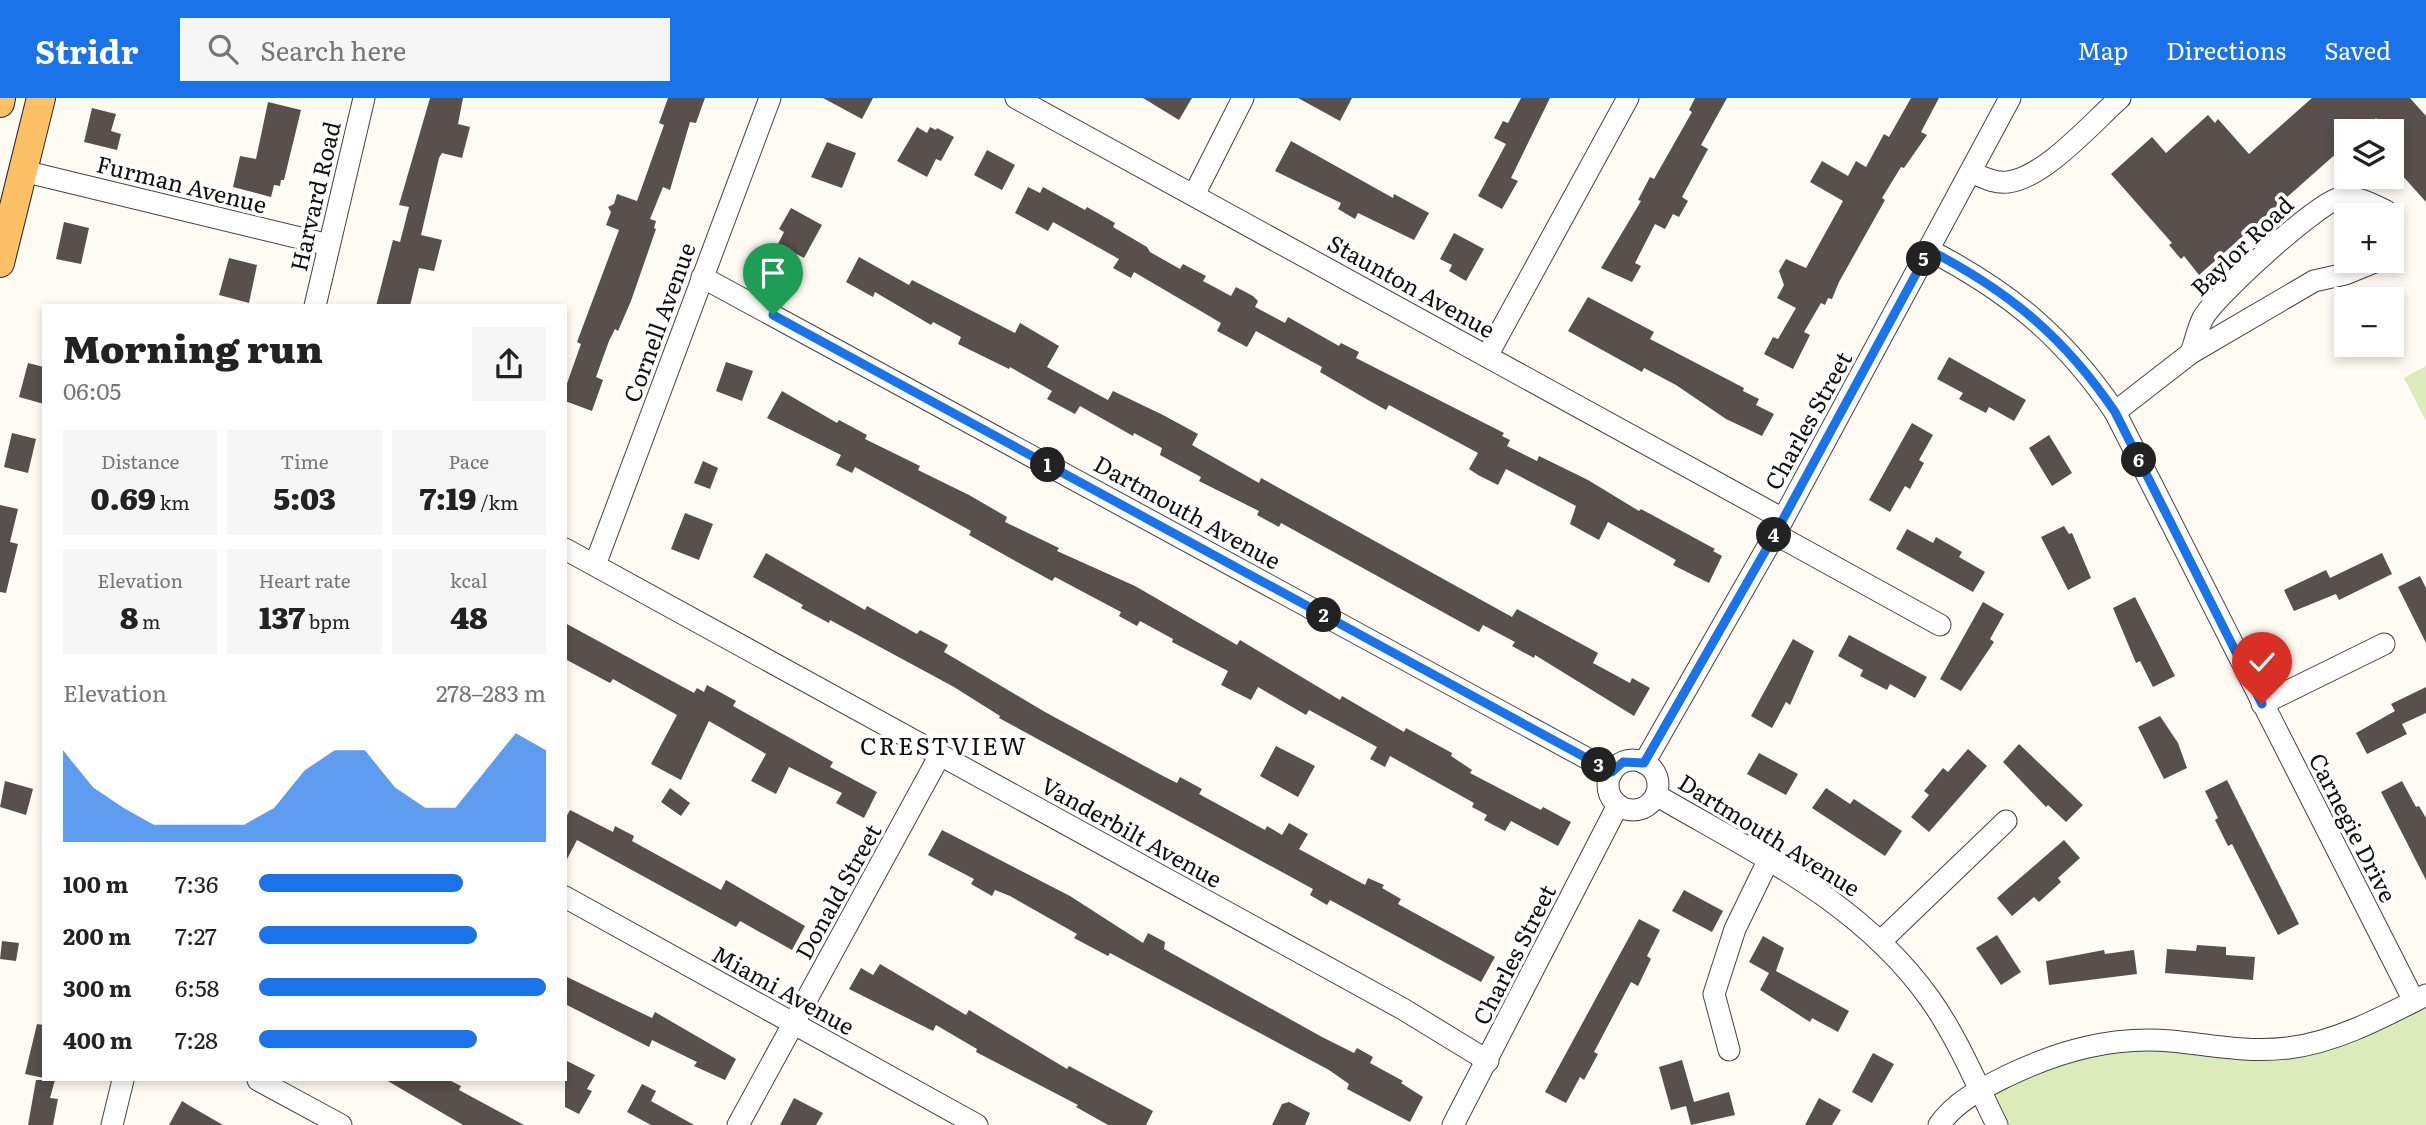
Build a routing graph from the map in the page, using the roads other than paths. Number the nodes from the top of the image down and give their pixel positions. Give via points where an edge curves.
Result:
1 (1, 98) edge
2 (41, 98) edge
3 (364, 98) edge
4 (770, 98) edge
5 (1016, 98) edge
6 (1243, 98) edge
7 (1628, 98) edge
8 (2010, 98) edge
9 (2120, 98) edge
10 (0, 103) edge
11 (23, 171) junction
12 (1971, 172) junction
13 (1194, 194) junction
14 (2370, 203) edge
15 (329, 245) junction
16 (1929, 250) junction
17 (0, 263) edge
18 (2347, 273) edge
19 (702, 277) junction
20 (314, 304) edge
21 (2191, 353) junction
22 (1487, 356) junction
23 (2115, 412) junction
24 (1779, 526) junction
25 (567, 550) edge
26 (595, 565) junction
27 (1940, 625) dead end
28 (2384, 644) dead end
29 (2262, 704) junction
30 (940, 755) junction
31 (1644, 763) junction
32 (1612, 772) junction
33 (1656, 795) junction
34 (1618, 805) junction
35 (2006, 821) dead end
36 (1768, 861) junction
37 (567, 898) edge
38 (1881, 941) junction
39 (2420, 998) edge
40 (793, 1024) junction
41 (1729, 1050) dead end
42 (1488, 1061) junction
43 (123, 1081) edge
44 (260, 1081) edge
45 (1979, 1090) junction
46 (112, 1125) edge
47 (341, 1125) edge
48 (738, 1125) edge
49 (977, 1125) edge
50 (1453, 1125) edge
51 (1938, 1125) edge
52 (1997, 1125) edge

1 - 10 main road
2 - 11 main road
3 - 15 street, Harvard Road
4 - 19 street, Cornell Avenue
5 - 13 street, Staunton Avenue
6 - 13 street
7 - 22 street
8 - 12 street, Charles Street
9 - 12 street via 2034,174 1998,183
11 - 15 street, Furman Avenue
11 - 17 main road
12 - 16 street, Charles Street
13 - 22 street, Staunton Avenue
14 - 21 street, Baylor Road via 2340,198 2314,211 2218,299 2204,317
15 - 20 street, Harvard Road
16 - 23 street, Carnegie Drive via 1998,289 2041,323 2067,348
16 - 24 street, Charles Street
18 - 21 street via 2314,281
19 - 26 street, Cornell Avenue
19 - 32 street, Dartmouth Avenue
21 - 23 street
22 - 24 street, Staunton Avenue
23 - 29 street, Carnegie Drive
24 - 27 street, Staunton Avenue
24 - 31 street, Charles Street
25 - 26 street, Vanderbilt Avenue
26 - 30 street, Vanderbilt Avenue
28 - 29 street
29 - 39 street, Carnegie Drive
30 - 40 street, Donald Street
30 - 42 street, Vanderbilt Avenue via 1403,1009
31 - 32 street via 1623,762
31 - 33 street via 1655,774
32 - 34 street via 1608,786
33 - 34 street via 1639,809
33 - 36 street, Dartmouth Avenue
34 - 42 street, Charles Street
35 - 38 street
36 - 38 street, Dartmouth Avenue via 1836,902
36 - 41 street via 1735,929 1714,994
37 - 40 street, Miami Avenue
38 - 45 street, Dartmouth Avenue via 1931,1000
39 - 45 street via 2364,1026 2291,1048 2261,1051 2137,1041 2082,1047 2043,1059
40 - 48 street, Donald Street
40 - 49 street, Miami Avenue
42 - 50 street, Charles Street
43 - 46 street
44 - 47 street
45 - 51 street
45 - 52 street, Dartmouth Avenue

